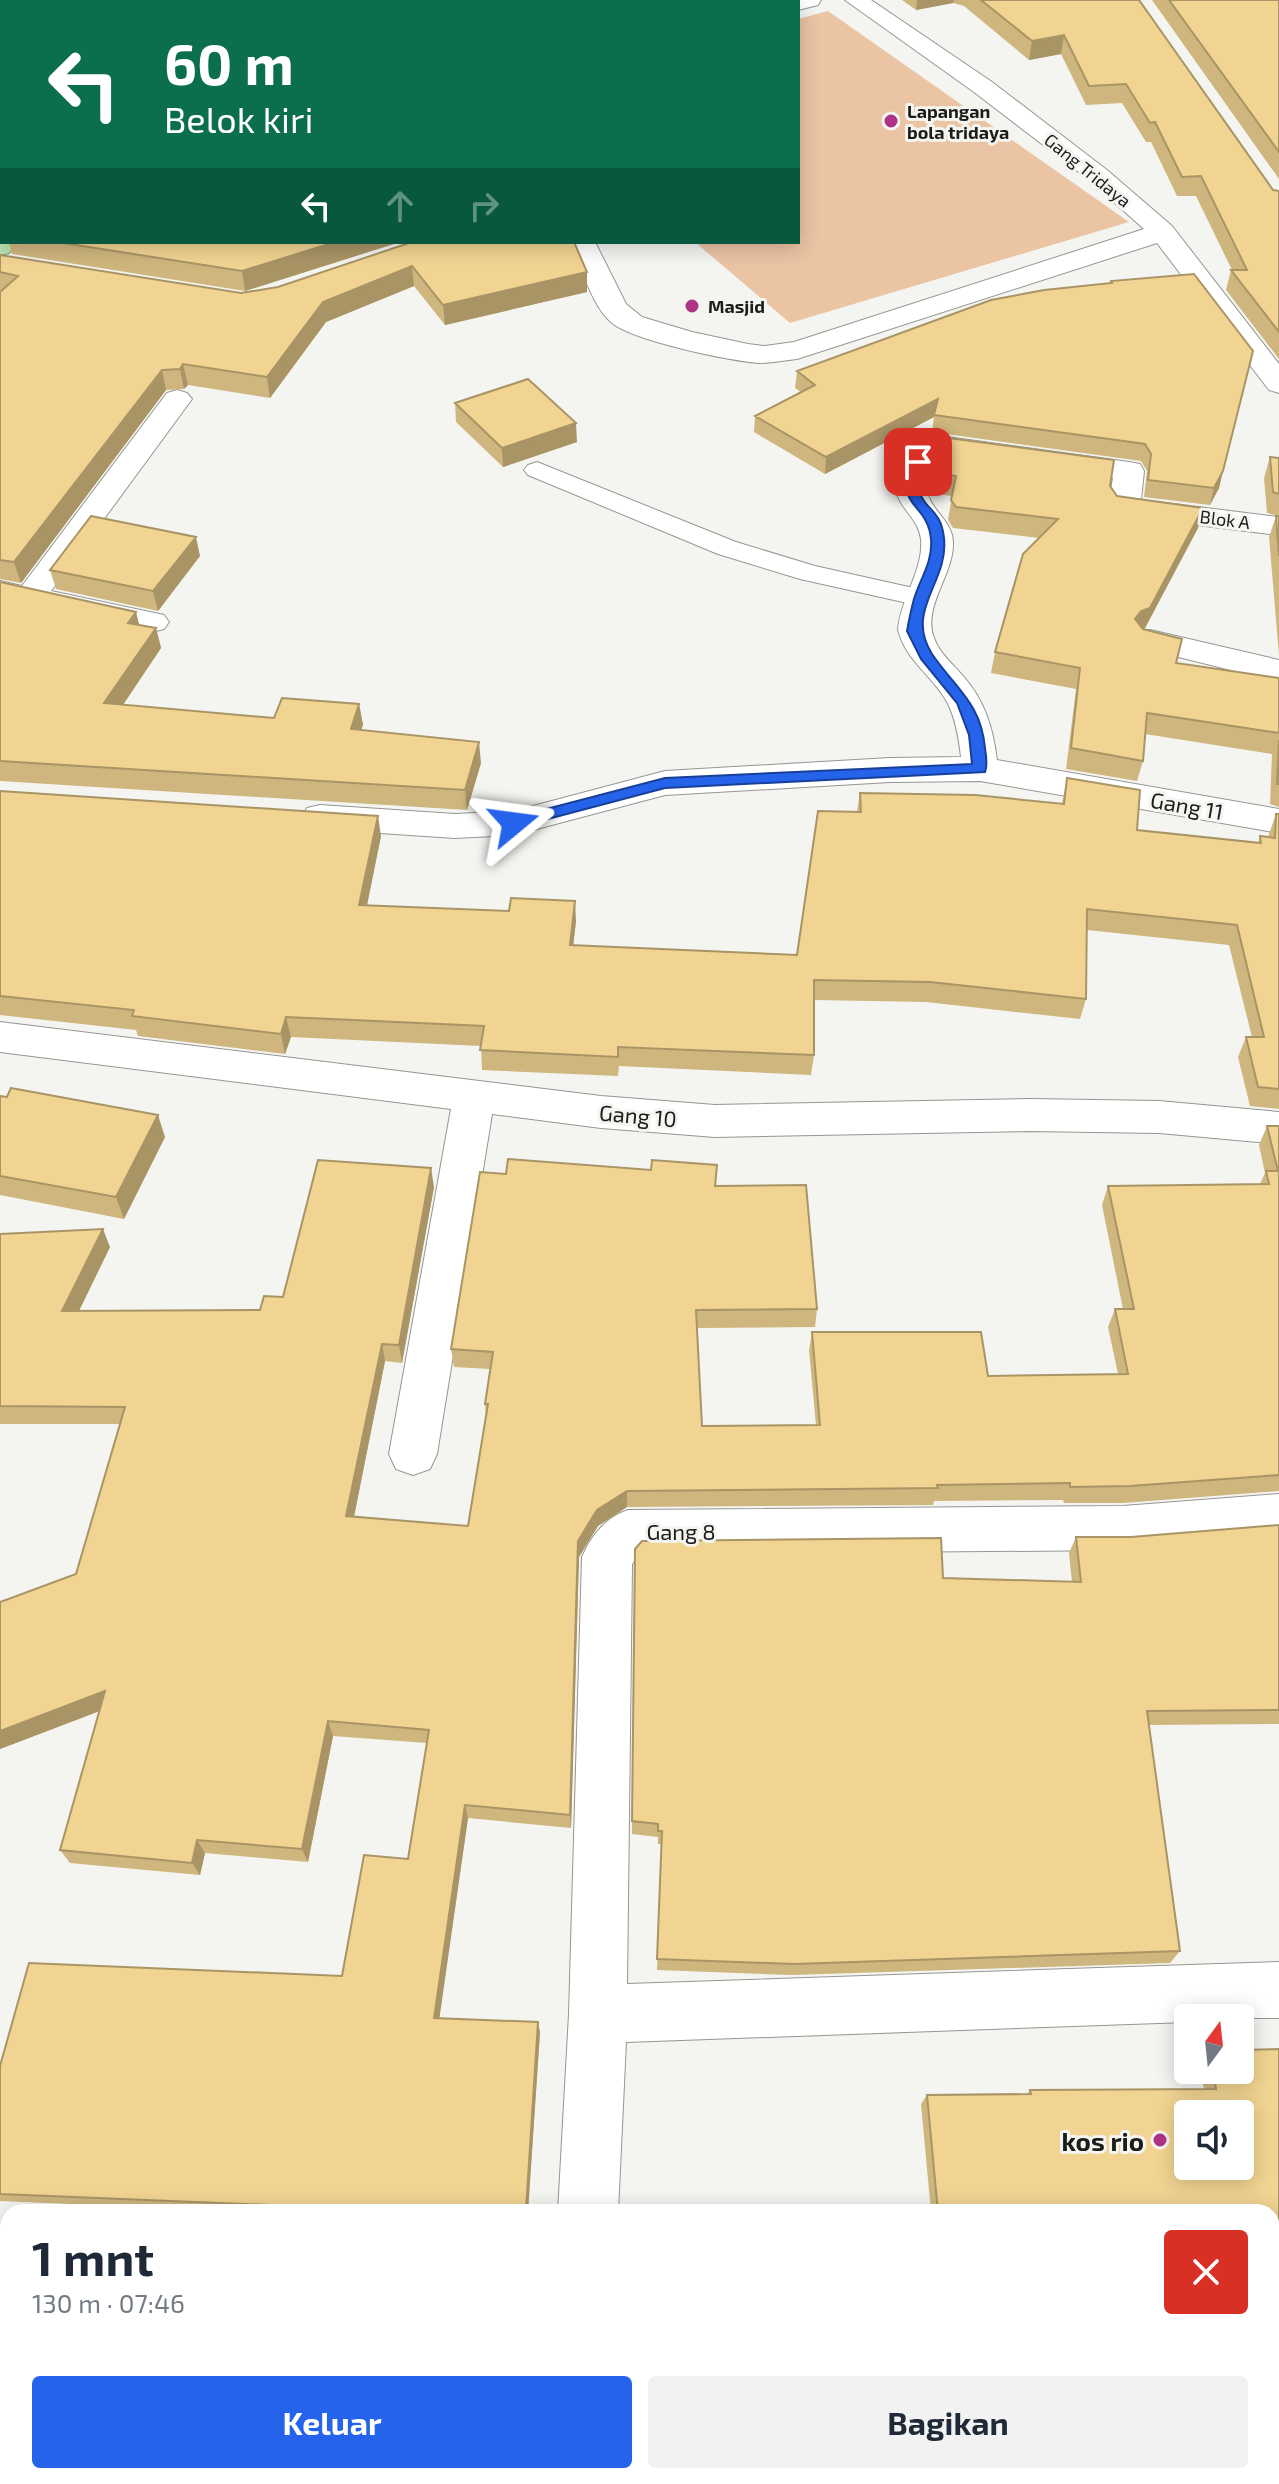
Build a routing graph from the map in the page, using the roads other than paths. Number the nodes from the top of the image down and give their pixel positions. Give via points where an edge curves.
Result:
1 (856, 0) edge
2 (1163, 232) junction
3 (583, 244) edge
4 (1279, 384) edge
5 (177, 399) edge
6 (537, 470) dead end
7 (1279, 526) edge
8 (15, 594) edge
9 (921, 598) junction
10 (152, 622) edge
11 (1150, 640) edge
12 (1279, 671) edge
13 (980, 769) junction
14 (284, 815) edge
15 (1279, 821) edge
16 (0, 1037) edge
17 (474, 1097) junction
18 (1279, 1128) edge
19 (413, 1454) dead end
20 (1279, 1516) edge
21 (1279, 1990) edge
22 (598, 2014) junction
23 (588, 2204) edge

1 - 2 street, Gang Tridaya via 983,87
2 - 3 street via 797,350 764,354 720,348 625,320 612,306
2 - 4 street, Gang Tridaya
5 - 8 street
6 - 9 lane via 727,548
7 - 9 street, Blok A via 1124,507 1129,471 925,443 912,480 913,498 933,518 938,539 934,568
8 - 10 street
9 - 13 street via 914,631 926,656 964,702 977,735
11 - 12 street
13 - 14 street, Gang 11 via 665,783 514,823 455,826
13 - 15 street, Gang 11
16 - 17 street, Gang 10
17 - 18 street, Gang 10 via 715,1121 1030,1115 1159,1117
17 - 19 street
20 - 22 street, Gang 8 via 1123,1528 628,1532 607,1557
21 - 22 street
22 - 23 street, Gang 8

